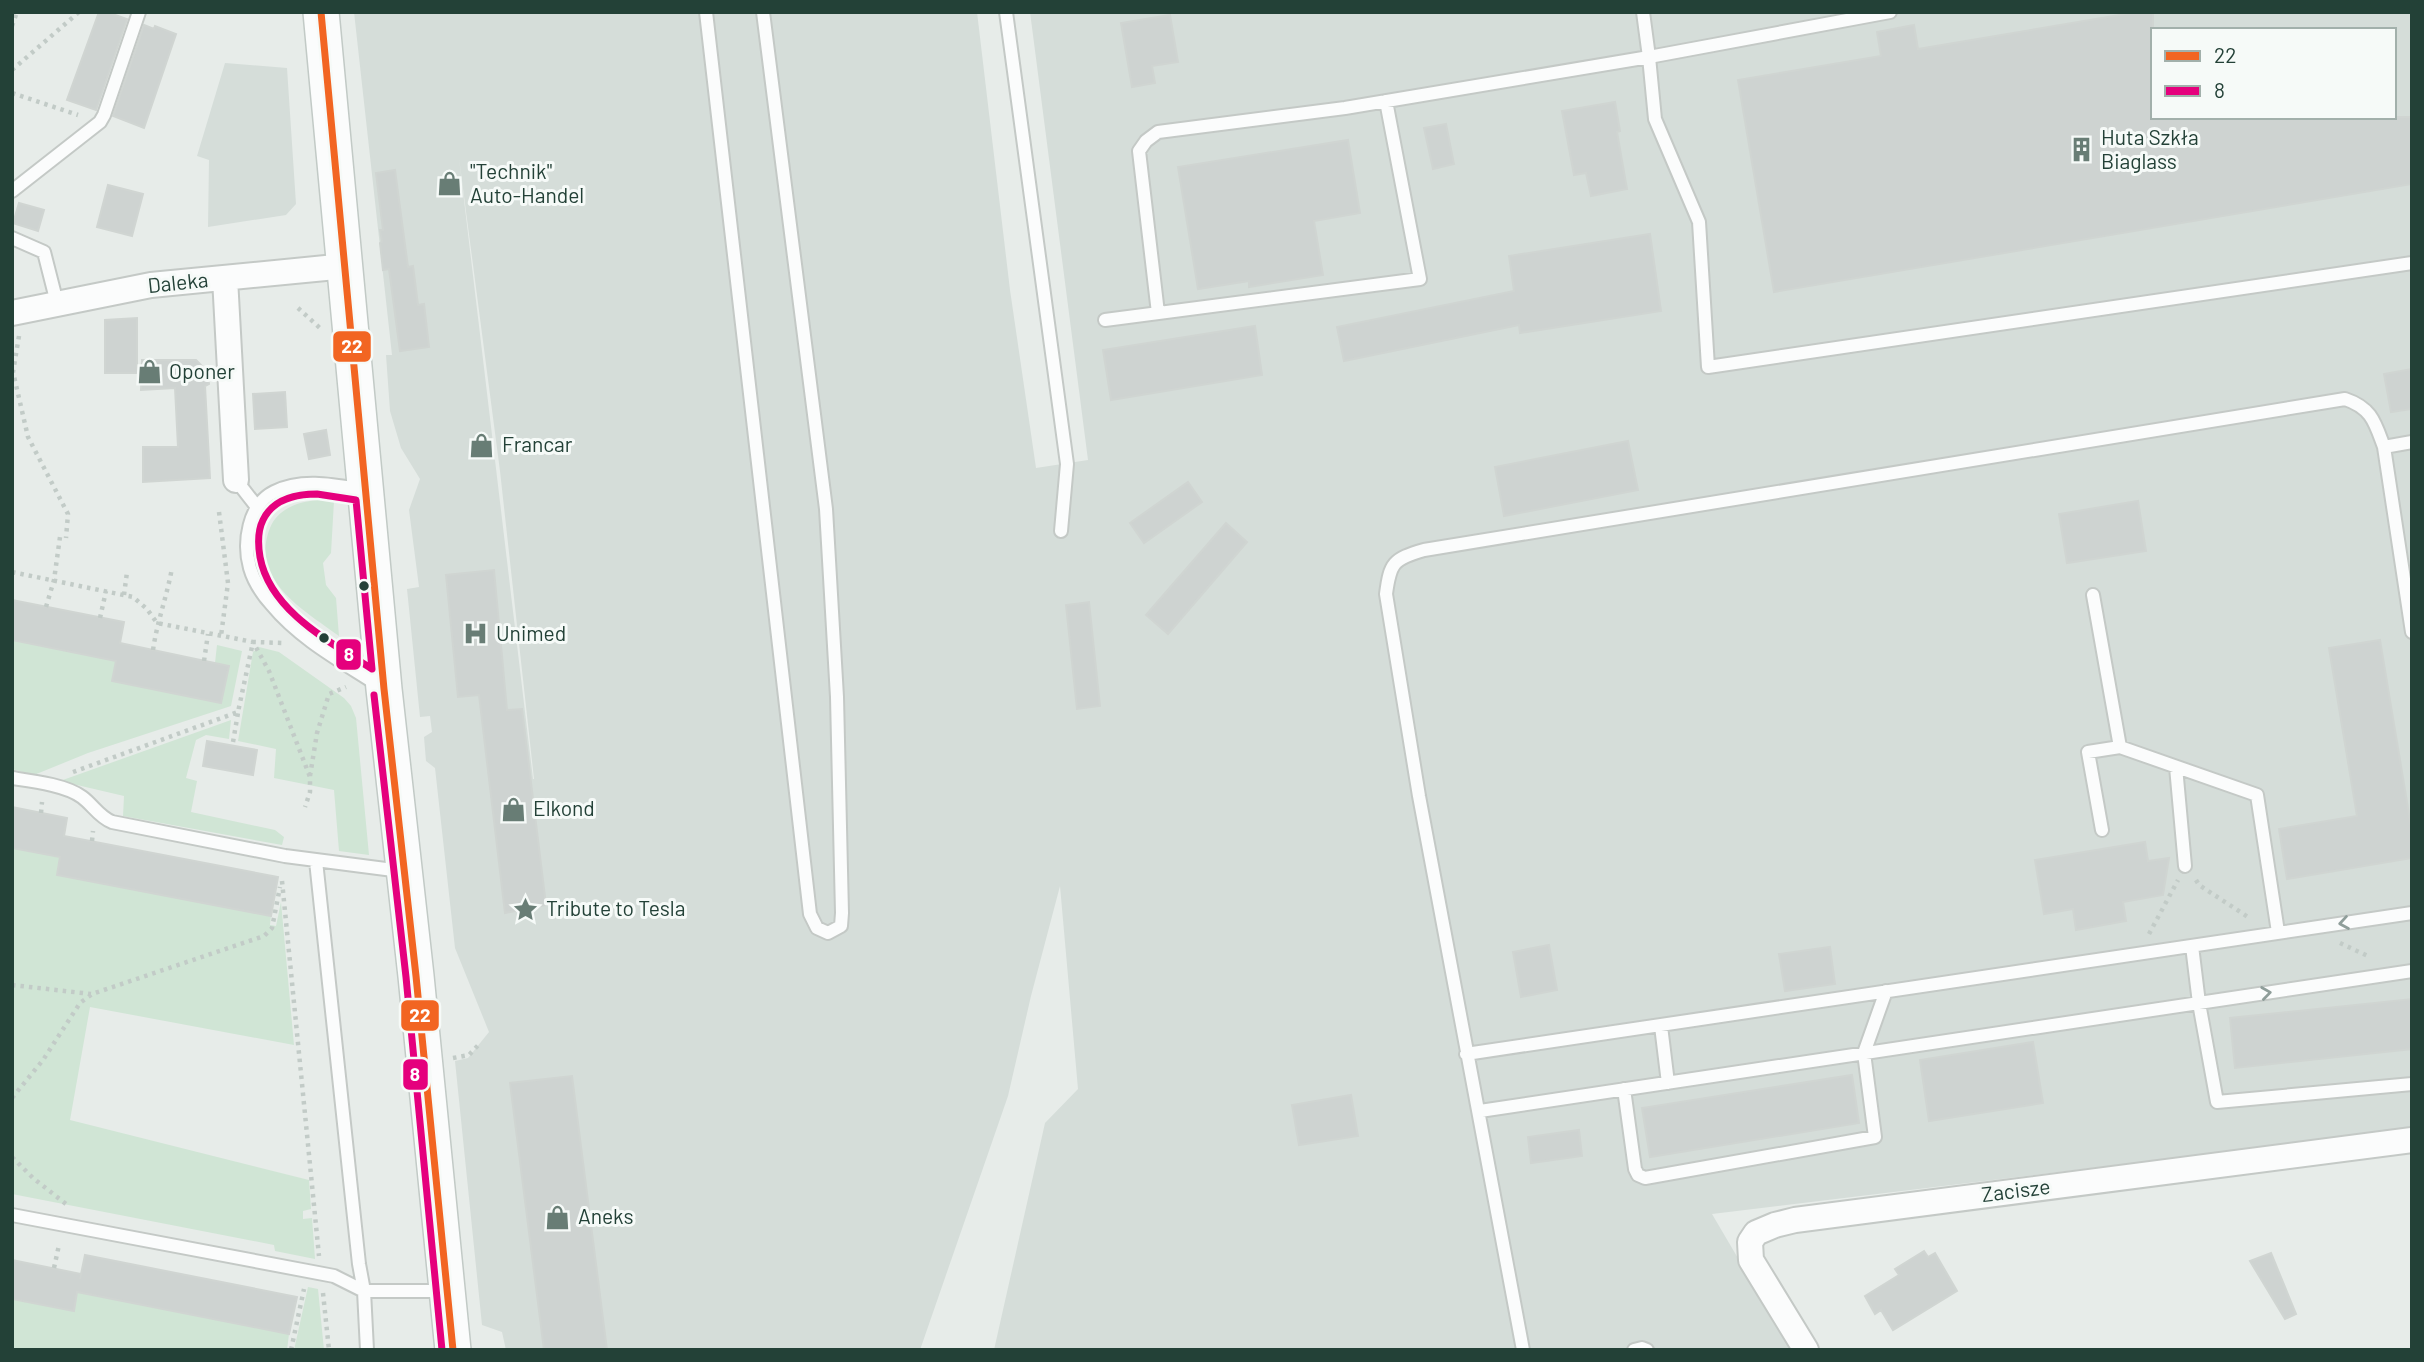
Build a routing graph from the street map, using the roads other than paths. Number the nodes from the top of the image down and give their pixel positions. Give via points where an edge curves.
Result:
1 (139, 12) edge
2 (321, 12) edge
3 (706, 12) edge
4 (763, 12) edge
5 (1006, 12) edge
6 (1643, 12) edge
7 (1890, 12) edge
8 (1649, 57) junction
9 (1386, 101) junction
10 (12, 191) edge
11 (12, 238) edge
12 (2412, 263) edge
13 (346, 267) junction
14 (225, 278) junction
15 (57, 303) junction
16 (1158, 313) junction
17 (1105, 320) dead end
18 (17, 321) edge
19 (2412, 442) edge
20 (2384, 447) junction
21 (236, 480) joint
22 (366, 491) junction
23 (257, 507) junction
24 (1061, 531) dead end
25 (2407, 569) edge
26 (2092, 595) dead end
27 (2412, 632) edge
28 (384, 689) junction
29 (2120, 747) junction
30 (2176, 767) junction
31 (12, 778) edge
32 (2102, 830) dead end
33 (316, 861) junction
34 (2185, 866) road end
35 (403, 872) junction
36 (2412, 913) edge
37 (2275, 933) junction
38 (2192, 946) junction
39 (2407, 972) edge
40 (1886, 991) junction
41 (2199, 1003) junction
42 (1661, 1026) junction
43 (1864, 1053) junction
44 (1466, 1054) junction
45 (1668, 1083) junction
46 (2412, 1084) edge
47 (1624, 1089) junction
48 (1480, 1111) junction
49 (2412, 1140) edge
50 (12, 1215) edge
51 (447, 1290) junction
52 (364, 1291) junction
53 (367, 1350) edge
54 (453, 1350) edge
55 (1523, 1350) edge
56 (1634, 1350) edge
57 (1647, 1350) edge
58 (1807, 1350) edge

1 - 10 lane via 100,122
2 - 13 main road
3 - 4 lane via 810,914 817,928 828,933 841,926 842,914 827,509
5 - 24 lane via 1067,464
6 - 8 lane
7 - 8 lane
8 - 9 lane
8 - 12 lane via 1656,119 1699,222 1708,367
9 - 16 lane via 1158,132 1146,141 1139,150
9 - 16 lane via 1420,279
11 - 15 lane via 44,252
13 - 14 street, Daleka
13 - 22 main road
14 - 15 street, Daleka via 151,285
14 - 21 street
15 - 18 street, Daleka
16 - 17 lane
19 - 20 lane
20 - 25 lane
20 - 44 lane via 2373,418 2360,404 2345,399 1404,556 1390,570 1386,594
21 - 23 lane
22 - 23 lane via 329,484 291,487 272,493
22 - 28 main road
23 - 28 lane via 248,542 250,568 258,587 310,640
25 - 27 lane
26 - 29 lane
28 - 35 main road
29 - 30 lane
29 - 32 lane via 2088,752
30 - 34 lane
30 - 37 lane via 2257,795
31 - 33 lane via 74,792 112,822
33 - 35 lane
33 - 52 lane
35 - 51 main road
36 -> 37 lane
37 - 38 lane
38 - 40 lane
38 - 41 lane
41 -> 39 lane
40 - 42 lane
40 - 43 lane
41 - 43 lane
41 - 46 lane via 2217,1102
42 - 44 lane
42 - 45 lane
43 - 45 lane
43 - 47 lane via 1875,1137 1645,1178 1634,1169
44 - 48 lane
45 - 47 lane
47 - 48 lane
48 - 55 lane
49 - 58 street, Zacisze via 1775,1225 1756,1233 1750,1242 1751,1260
50 - 52 lane via 321,1274
51 - 52 lane
51 - 54 main road
52 - 53 lane
56 - 57 lane

